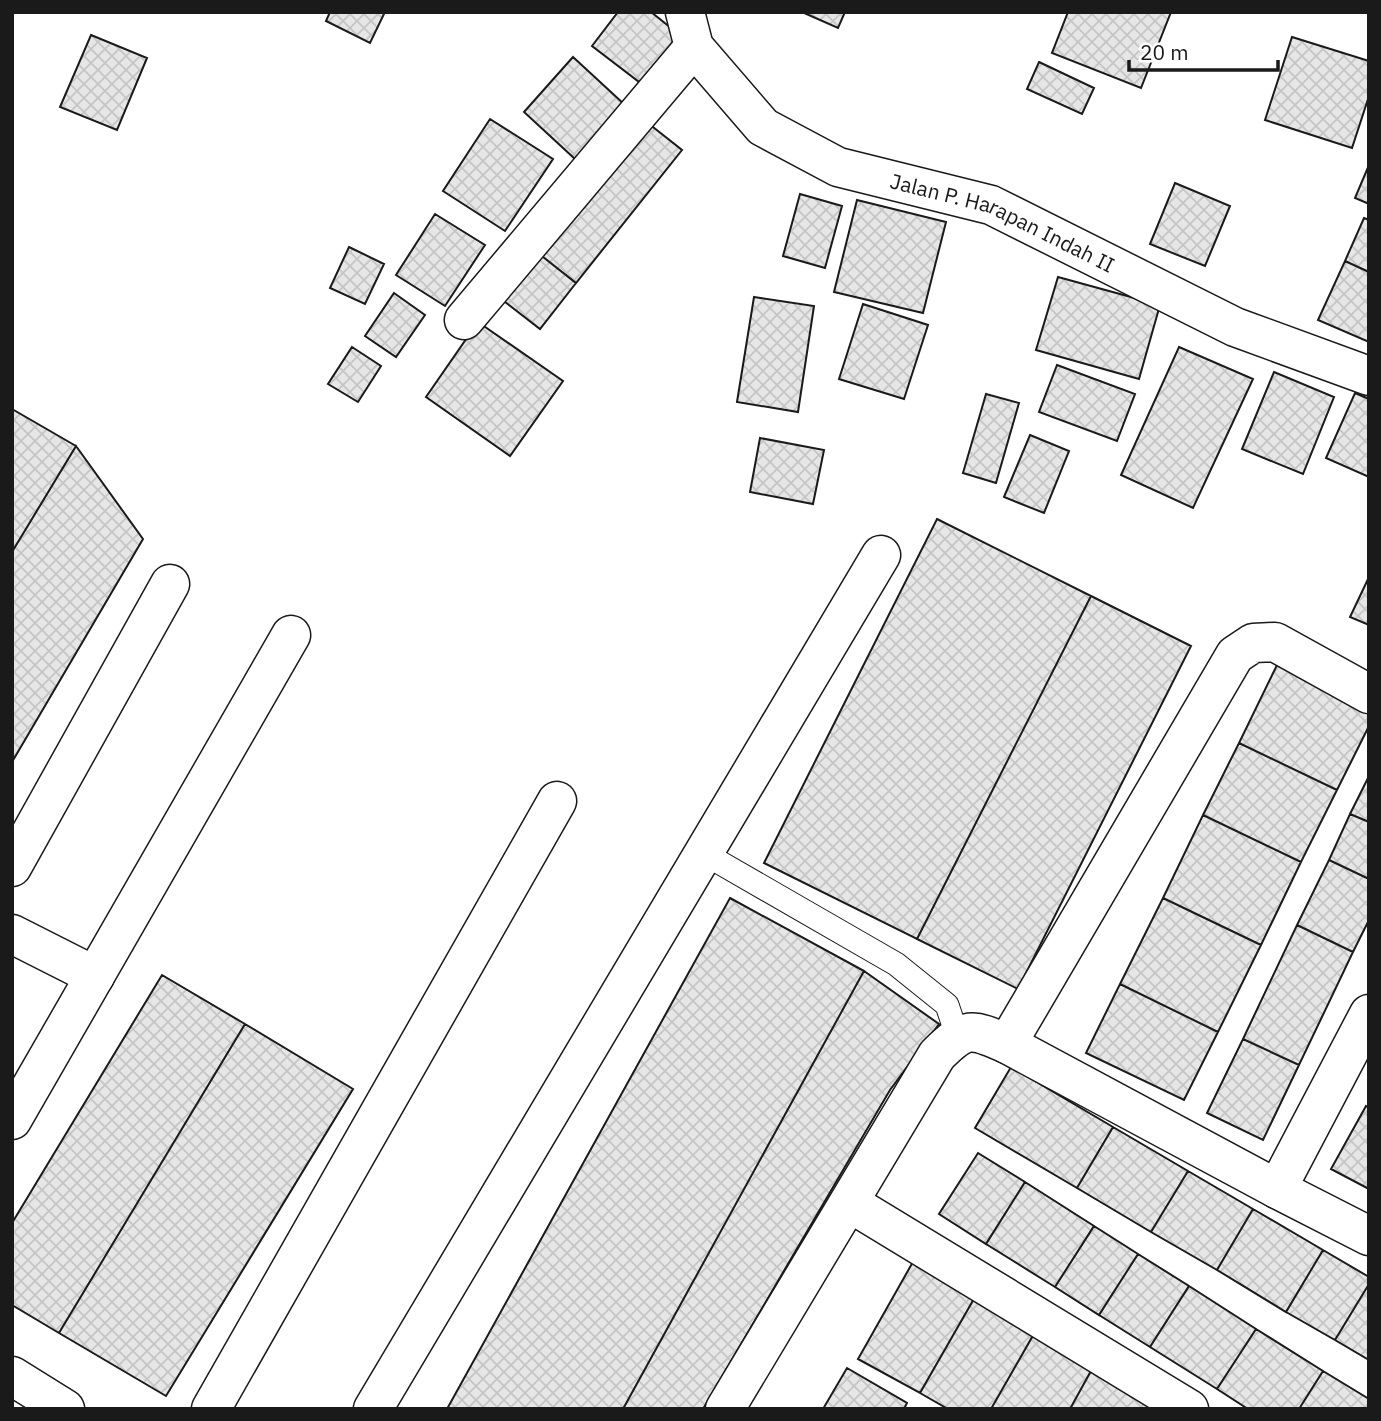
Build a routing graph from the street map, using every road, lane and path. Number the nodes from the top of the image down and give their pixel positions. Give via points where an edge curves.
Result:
1 (690, 30) edge
2 (464, 320) dead end
3 (1369, 376) edge
4 (881, 555) dead end
5 (170, 584) dead end
6 (291, 635) dead end
7 (1369, 694) edge
8 (557, 801) dead end
9 (705, 853) junction
10 (12, 867) edge
11 (12, 934) edge
12 (95, 976) junction
13 (1369, 1014) edge
14 (957, 1035) junction
15 (1007, 1044) junction
16 (12, 1120) edge
17 (1277, 1189) junction
18 (850, 1203) junction
19 (1369, 1236) edge
20 (12, 1376) edge
21 (65, 1409) edge
22 (211, 1409) edge
23 (373, 1409) edge
24 (724, 1409) edge
25 (1189, 1409) edge

1 - 2 street
1 - 3 street, Jalan P. Harapan Indah II via 763,127 838,167 991,205 1235,327
4 - 9 street
5 - 10 street
6 - 12 street
7 - 15 street via 1275,642 1253,643 1235,655
8 - 22 street
9 - 14 lane via 896,964 947,1004
9 - 23 street
11 - 12 street
12 - 16 street
13 - 17 street
14 - 15 street via 980,1032
14 - 18 street via 937,1055
15 - 17 street
17 - 19 street
18 - 24 street
18 - 25 street
20 - 21 street

